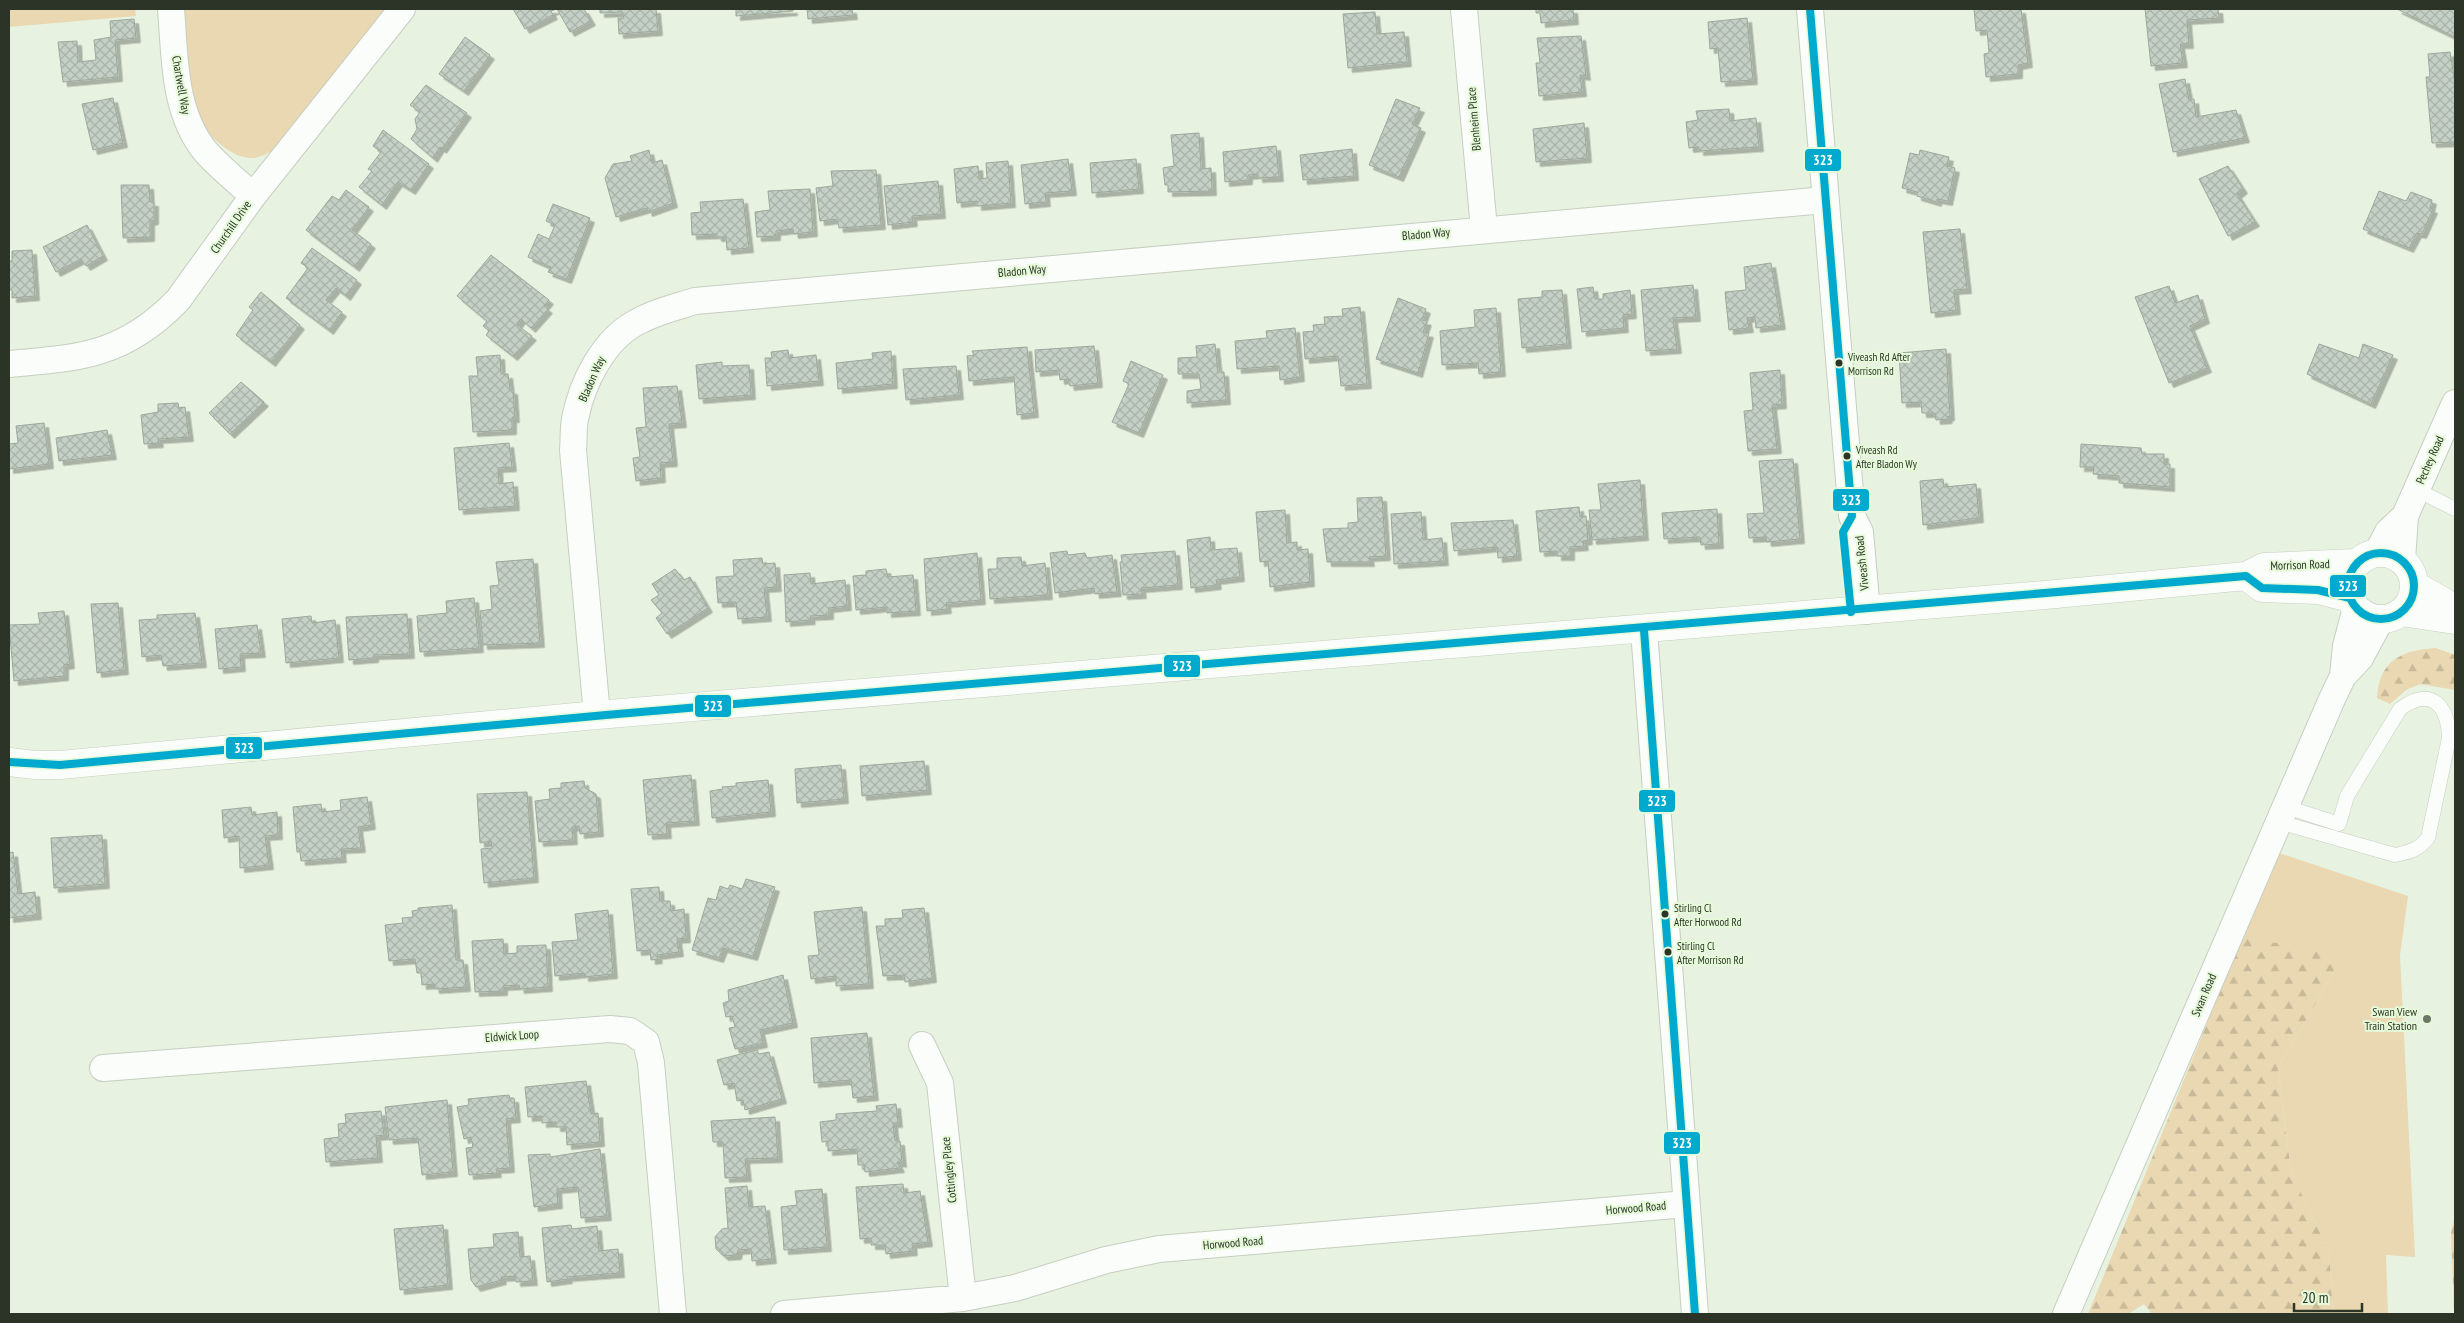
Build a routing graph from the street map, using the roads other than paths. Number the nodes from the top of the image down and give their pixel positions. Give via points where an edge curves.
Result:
1 (171, 9) edge
2 (402, 9) edge
3 (1464, 9) edge
4 (1810, 9) edge
5 (253, 196) junction
6 (1826, 200) junction
7 (1484, 229) junction
8 (9, 364) edge
9 (2455, 403) edge
10 (2417, 490) junction
11 (2455, 509) edge
12 (2378, 559) junction
13 (2246, 576) junction
14 (2414, 585) junction
15 (2353, 603) junction
16 (1859, 612) junction
17 (2391, 616) junction
18 (2455, 618) edge
19 (1644, 630) junction
20 (2343, 676) junction
21 (597, 715) junction
22 (9, 762) edge
23 (2283, 815) junction
24 (2339, 824) junction
25 (2341, 839) junction
26 (922, 1045) dead end
27 (103, 1068) dead end
28 (1686, 1204) junction
29 (963, 1298) junction
30 (673, 1314) edge
31 (784, 1314) edge
32 (1695, 1314) edge
33 (2066, 1314) edge

1 - 5 street, Chartwell Way via 183,114 205,151
2 - 5 street, Churchill Drive
3 - 7 street, Blenheim Place
4 - 6 street, Viveash Road
5 - 8 street, Churchill Drive via 178,300 152,325 120,344 91,355
6 - 7 street, Bladon Way
6 - 16 street, Viveash Road via 1852,516 1860,532
7 - 21 street, Bladon Way via 695,301 637,322 616,337 601,355 575,420 573,450
9 - 10 street, Pechey Road
10 - 11 lane
10 - 12 street, Pechey Road via 2405,516 2388,532
12 - 13 main road, Morrison Road via 2264,567
12 - 14 main road via 2411,571
12 - 15 main road via 2349,574 2347,586
13 - 15 main road, Morrison Road via 2262,588 2318,590
13 - 16 main road, Morrison Road
14 - 17 main road via 2408,605
14 - 18 main road, Morrison Road via 2444,602
15 - 17 main road, Morrison Road via 2368,616
15 - 20 street, Swan Road
16 - 19 main road, Morrison Road
17 - 18 main road, Morrison Road
17 - 20 street, Swan Road
19 - 21 main road, Morrison Road
19 - 28 street
20 - 23 street, Swan Road
21 - 22 main road, Morrison Road via 60,765
23 - 24 lane
23 - 25 lane
23 - 33 street, Swan Road
24 - 25 lane
24 - 25 lane via 2346,796 2400,709 2420,698 2433,700 2442,708 2448,722 2449,738 2428,838 2412,852 2395,855
26 - 29 street, Cottingley Place via 940,1083
27 - 30 street, Eldwick Loop via 610,1029 630,1031 646,1042 651,1063
28 - 29 street, Horwood Road via 1159,1249 1106,1260 1015,1288
28 - 32 street
29 - 31 street, Horwood Road

